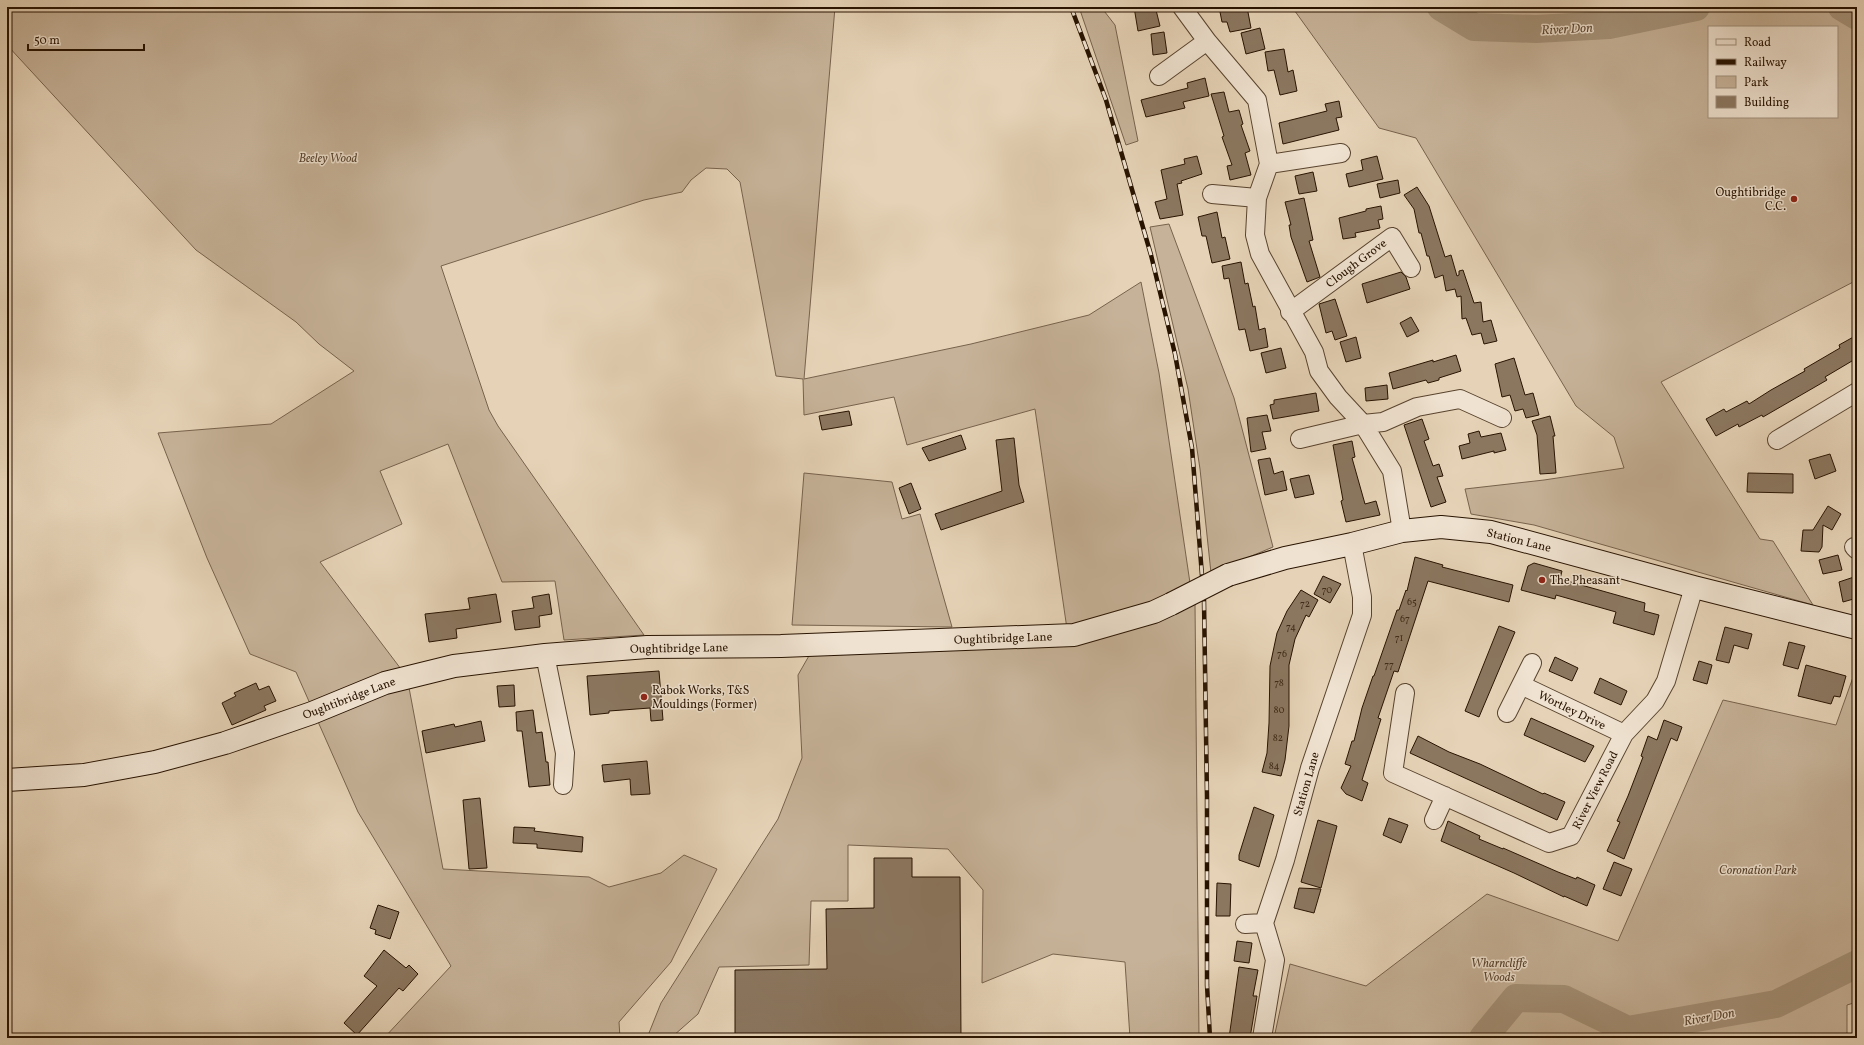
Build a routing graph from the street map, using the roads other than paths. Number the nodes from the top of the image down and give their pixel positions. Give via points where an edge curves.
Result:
1 (1182, 7) edge
2 (1207, 41) junction
3 (1159, 76) dead end
4 (1341, 153) dead end
5 (1269, 164) junction
6 (1212, 194) dead end
7 (1257, 198) junction
8 (1411, 268) dead end
9 (1290, 312) junction
10 (1857, 392) edge
11 (1502, 418) dead end
12 (1363, 424) junction
13 (1300, 439) dead end
14 (1777, 440) dead end
15 (1402, 531) junction
16 (1352, 544) junction
17 (1694, 587) junction
18 (1857, 628) edge
19 (546, 655) junction
20 (1532, 663) dead end
21 (1521, 685) junction
22 (1405, 693) dead end
23 (1507, 713) dead end
24 (1624, 734) junction
25 (7, 780) edge
26 (563, 785) dead end
27 (1445, 796) junction
28 (1434, 820) dead end
29 (1245, 924) dead end
30 (1264, 924) junction
31 (1262, 1038) edge

1 - 2 street
2 - 3 street
2 - 5 street via 1257,100
4 - 5 street
5 - 7 street
6 - 7 street
7 - 9 street via 1255,235 1260,254
8 - 9 street, Clough Grove via 1392,237
9 - 12 street via 1314,352 1319,371
10 - 14 street
11 - 12 street via 1460,399 1417,407 1383,422
12 - 13 street
12 - 15 street via 1392,471
15 - 16 street, Station Lane
15 - 17 street, Station Lane via 1441,527 1491,532
16 - 19 street, Oughtibridge Lane, bridge via 1285,558 1228,575 1154,612 1074,635 781,646 647,647
16 - 30 street, Station Lane via 1362,597 1362,615 1310,768 1285,860
17 - 18 street, Station Lane
17 - 24 street, River View Road via 1666,681 1655,701
19 - 25 street, Oughtibridge Lane via 454,666 385,683 312,713 225,743 155,762 84,775
19 - 26 street via 565,753
20 - 21 street
21 - 23 street
21 - 24 street, Wortley Drive
22 - 27 street, River View Road via 1393,773
24 - 27 street, River View Road via 1571,836 1548,843
27 - 28 street
29 - 30 street
30 - 31 street via 1275,960

